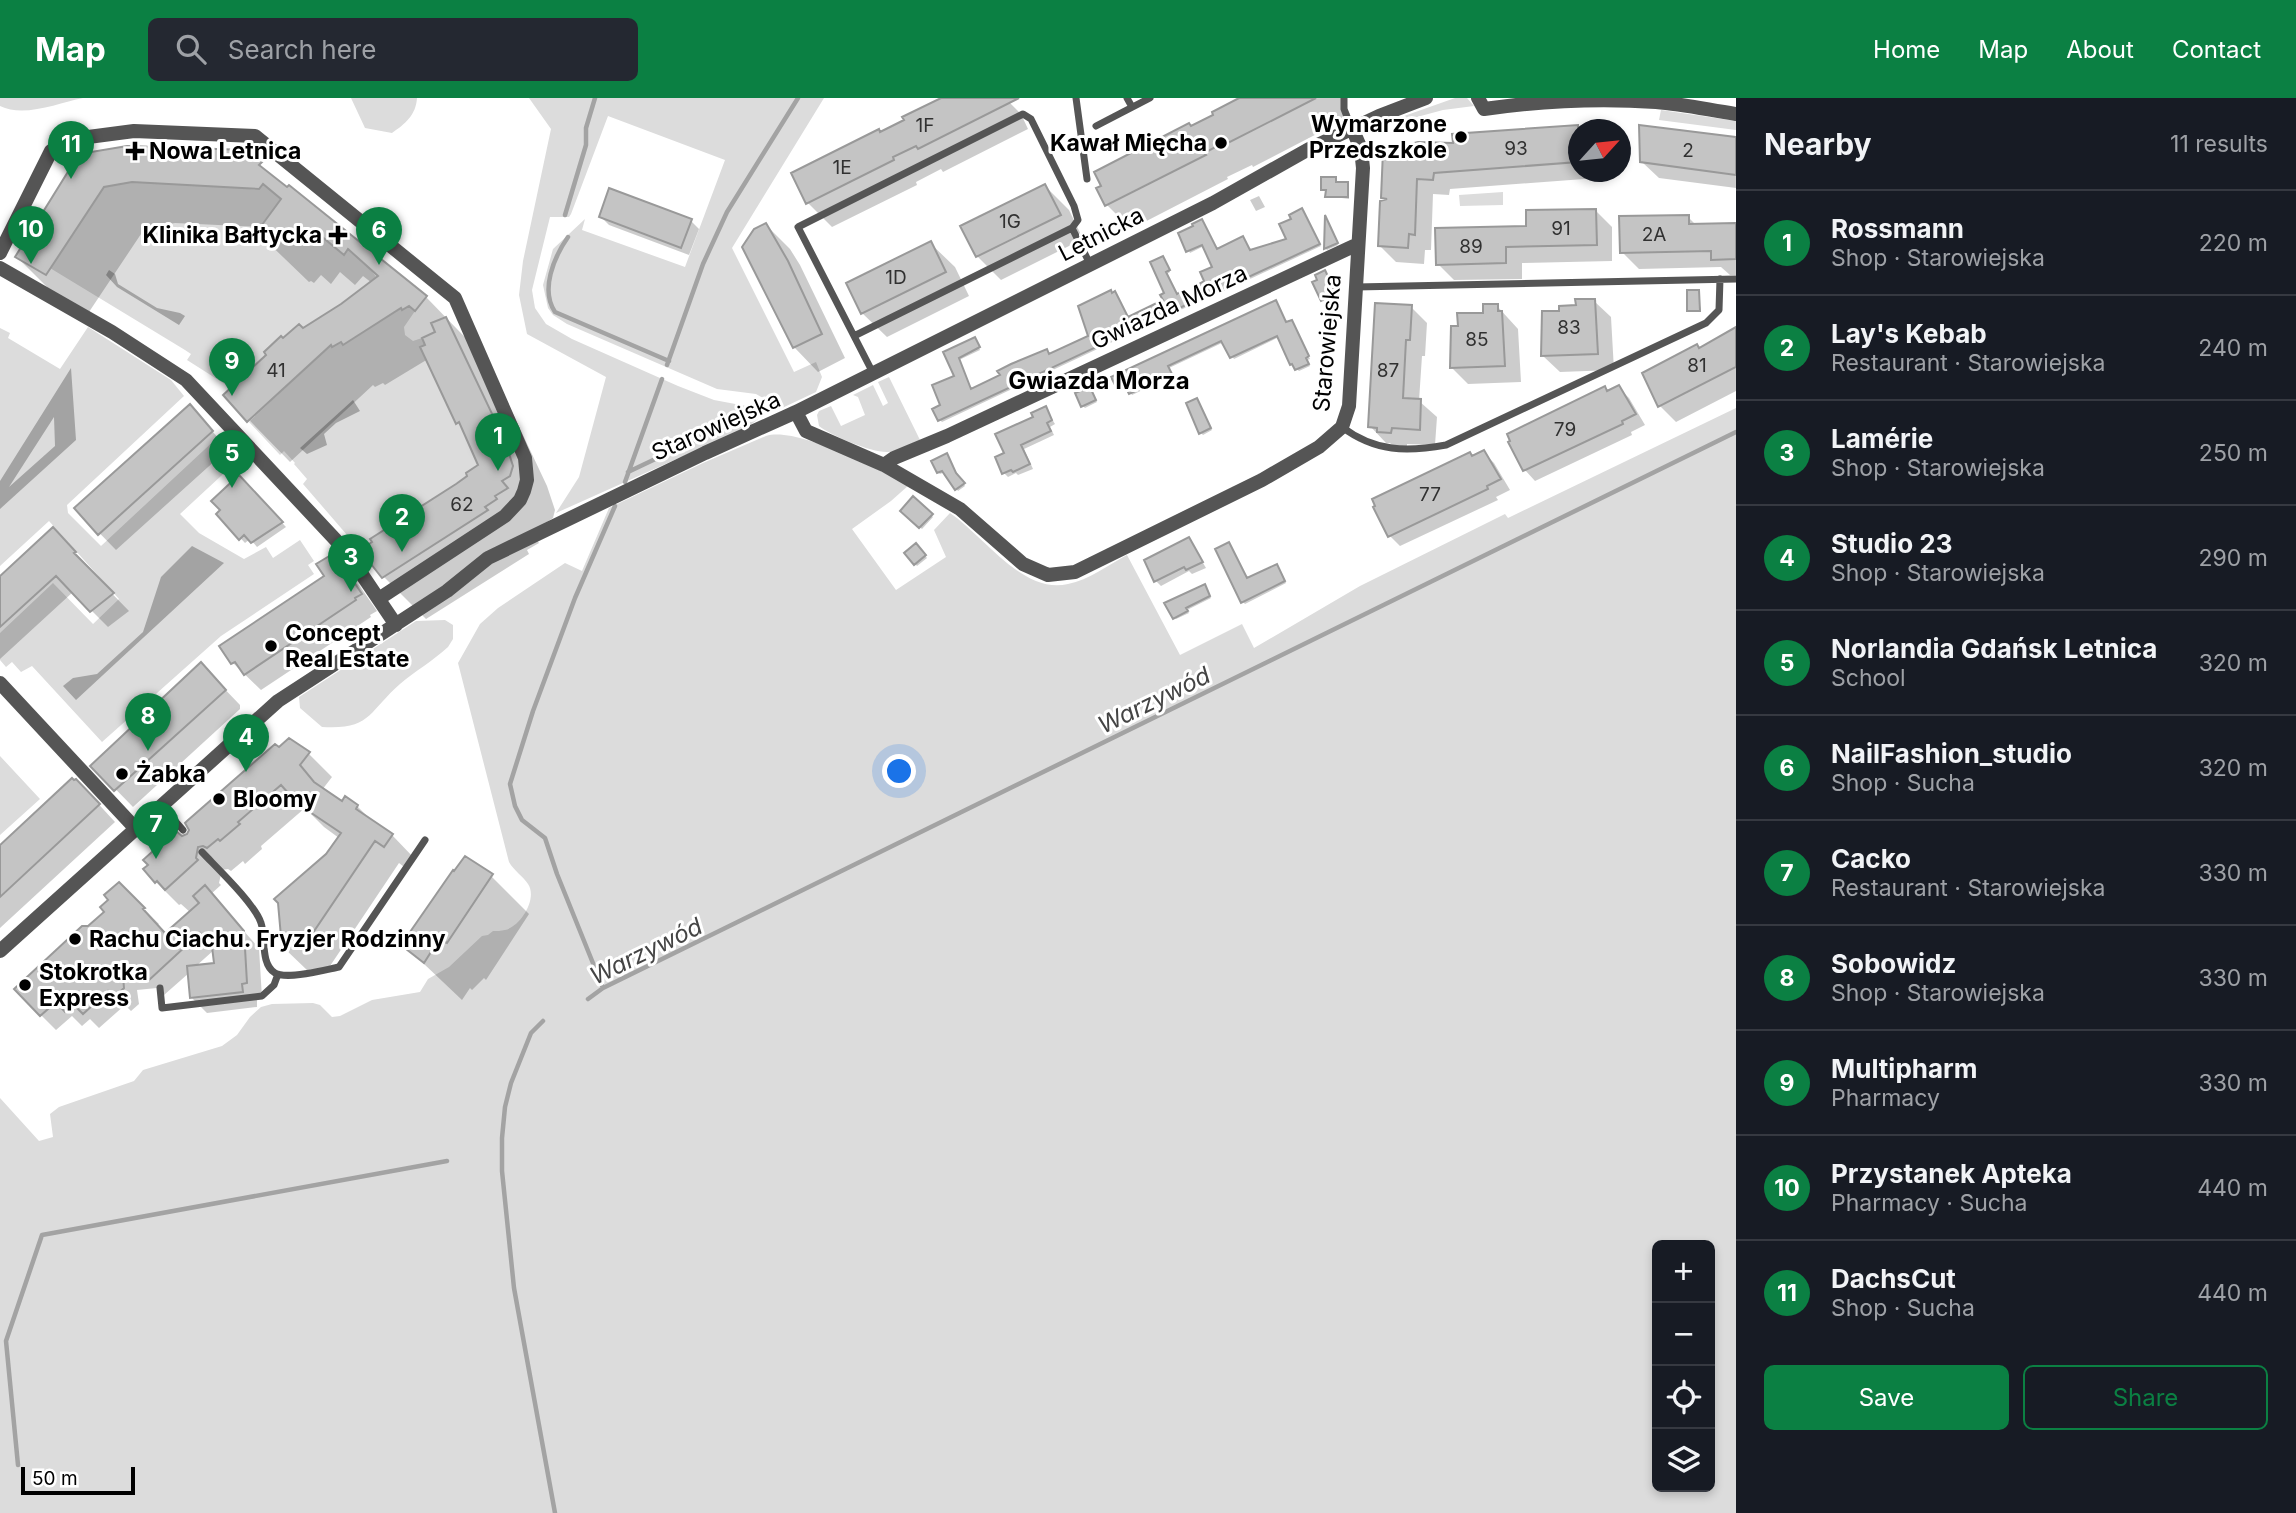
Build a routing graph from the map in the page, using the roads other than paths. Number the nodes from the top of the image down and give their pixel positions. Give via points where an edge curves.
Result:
1 (1076, 98) edge
2 (1127, 98) edge
3 (1150, 98) edge
4 (1344, 98) edge
5 (1426, 98) edge
6 (1478, 98) edge
7 (1132, 107) junction
8 (1736, 114) edge
9 (1096, 126) dead end
10 (1352, 128) junction
11 (1087, 179) dead end
12 (1072, 228) junction
13 (1358, 244) junction
14 (0, 253) edge
15 (1091, 265) junction
16 (0, 268) edge
17 (1720, 279) junction
18 (1736, 279) edge
19 (1356, 287) junction
20 (854, 336) junction
21 (873, 374) junction
22 (796, 412) junction
23 (1342, 427) junction
24 (884, 465) junction
25 (380, 598) junction
26 (396, 625) junction
27 (0, 683) edge
28 (161, 805) junction
29 (136, 829) junction
30 (183, 830) dead end
31 (425, 840) dead end
32 (202, 852) dead end
33 (0, 951) edge
34 (278, 974) junction
35 (160, 988) dead end

1 - 11 lane
2 - 7 lane
3 - 7 lane
4 - 10 lane
5 - 10 street, Letnicka
6 - 8 street via 1483,110 1620,100
7 - 9 lane
10 - 13 street, Starowiejska via 1363,168
10 - 15 street, Letnicka
12 - 15 lane
12 - 20 lane
12 - 20 lane via 1077,220 1071,199 1031,119 1020,115 798,227
13 - 19 street, Starowiejska
13 - 24 street, Gwiazda Morza
14 - 25 street via 51,151 64,141 134,131 251,135 455,298 522,446 527,480 520,500 505,516
15 - 21 street, Letnicka
16 - 25 street via 186,380 346,551
17 - 18 lane
17 - 19 lane
17 - 23 lane via 1719,310 1706,323 1446,444 1426,449 1375,447
19 - 23 street, Starowiejska via 1349,407
20 - 21 lane
21 - 22 street, Letnicka
22 - 24 street, Starowiejska via 806,431
22 - 26 street, Starowiejska via 488,558
23 - 24 street, Starowiejska via 1319,447 1262,480 1062,575 1040,573 1023,564 960,509
25 - 26 street
26 - 28 street, Starowiejska via 278,701
27 - 29 street
28 - 29 street, Starowiejska
28 - 30 lane
29 - 33 street, Starowiejska
31 - 34 lane via 339,967
32 - 34 lane via 257,914 267,964
34 - 35 lane via 274,985 261,996 162,1008

